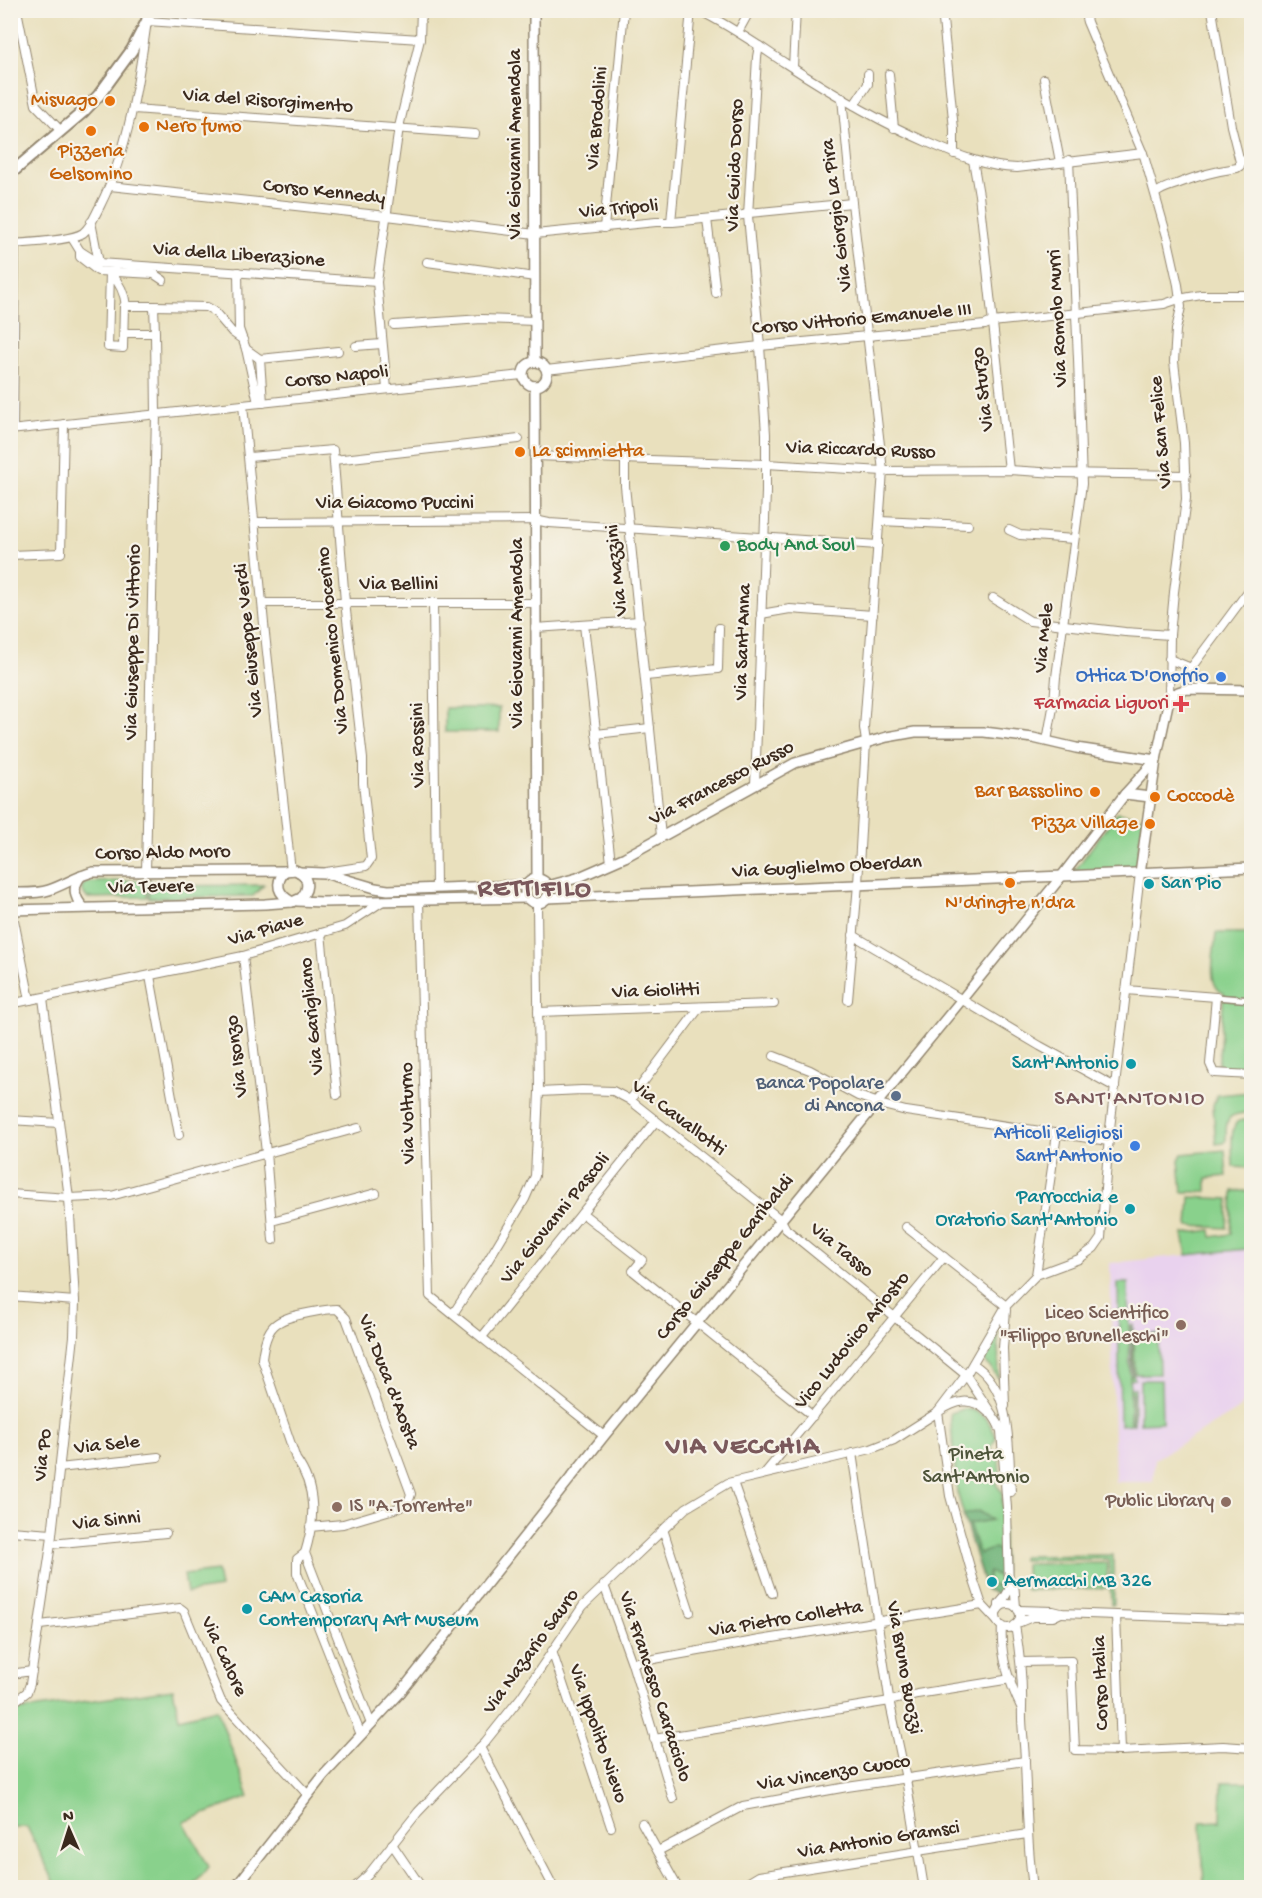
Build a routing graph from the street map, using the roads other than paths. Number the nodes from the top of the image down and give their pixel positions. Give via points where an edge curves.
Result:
1 (17, 10) edge
2 (421, 10) edge
3 (534, 10) edge
4 (624, 10) edge
5 (691, 10) edge
6 (698, 10) edge
7 (750, 10) edge
8 (796, 10) edge
9 (942, 10) edge
10 (1084, 10) edge
11 (1212, 10) edge
12 (148, 16) edge
13 (738, 32) junction
14 (420, 39) junction
15 (759, 46) junction
16 (793, 67) junction
17 (868, 74) dead end
18 (889, 74) dead end
19 (1044, 79) dead end
20 (842, 98) junction
21 (854, 105) junction
22 (134, 109) junction
23 (399, 128) junction
24 (894, 128) junction
25 (61, 131) junction
26 (475, 134) dead end
27 (1143, 153) junction
28 (954, 154) junction
29 (1251, 159) edge
30 (973, 160) junction
31 (1064, 161) junction
32 (1240, 162) junction
33 (10, 174) edge
34 (110, 186) junction
35 (1156, 193) junction
36 (852, 203) junction
37 (749, 213) junction
38 (387, 216) junction
39 (707, 219) junction
40 (92, 222) junction
41 (671, 222) junction
42 (604, 228) junction
43 (535, 234) junction
44 (72, 238) junction
45 (13, 243) edge
46 (80, 251) junction
47 (427, 262) dead end
48 (99, 263) junction
49 (110, 272) junction
50 (238, 272) junction
51 (535, 277) junction
52 (163, 280) dead end
53 (376, 282) junction
54 (13, 293) edge
55 (716, 293) dead end
56 (1251, 295) edge
57 (1179, 299) junction
58 (126, 306) junction
59 (154, 306) junction
60 (1076, 312) junction
61 (535, 321) junction
62 (992, 322) junction
63 (394, 325) dead end
64 (124, 333) junction
65 (154, 333) junction
66 (868, 337) junction
67 (243, 340) junction
68 (382, 344) junction
69 (356, 346) dead end
70 (760, 346) junction
71 (246, 349) junction
72 (338, 351) dead end
73 (260, 359) junction
74 (535, 362) junction
75 (546, 370) junction
76 (522, 375) junction
77 (535, 386) junction
78 (12, 388) edge
79 (387, 389) junction
80 (260, 403) junction
81 (243, 405) junction
82 (156, 414) junction
83 (64, 424) junction
84 (12, 430) edge
85 (519, 439) dead end
86 (535, 456) junction
87 (249, 457) junction
88 (334, 459) junction
89 (625, 460) junction
90 (766, 464) junction
91 (1009, 470) junction
92 (883, 471) junction
93 (1082, 473) junction
94 (1186, 475) junction
95 (535, 520) junction
96 (339, 521) junction
97 (880, 521) junction
98 (256, 522) junction
99 (968, 525) dead end
100 (629, 528) junction
101 (1009, 530) dead end
102 (764, 536) junction
103 (1074, 538) junction
104 (878, 544) junction
105 (10, 555) edge
106 (1251, 586) edge
107 (993, 598) dead end
108 (345, 602) junction
109 (433, 602) junction
110 (263, 603) junction
111 (535, 603) junction
112 (761, 614) junction
113 (873, 615) junction
114 (640, 621) junction
115 (584, 625) junction
116 (1063, 625) junction
117 (535, 628) junction
118 (719, 628) dead end
119 (1170, 635) junction
120 (1169, 659) junction
121 (1191, 668) junction
122 (645, 676) junction
123 (1206, 688) junction
124 (1251, 690) edge
125 (1169, 699) junction
126 (650, 728) junction
127 (596, 734) junction
128 (1047, 741) junction
129 (866, 742) junction
130 (1156, 760) junction
131 (755, 785) junction
132 (1125, 794) junction
133 (1150, 797) junction
134 (661, 836) junction
135 (611, 863) junction
136 (1251, 868) edge
137 (292, 871) junction
138 (147, 872) junction
139 (324, 873) junction
140 (1140, 873) junction
141 (82, 875) junction
142 (1061, 877) junction
143 (577, 878) junction
144 (537, 879) junction
145 (858, 884) junction
146 (527, 885) junction
147 (548, 886) junction
148 (436, 888) junction
149 (10, 893) edge
150 (583, 897) junction
151 (527, 898) junction
152 (547, 898) junction
153 (294, 901) junction
154 (383, 901) junction
155 (419, 901) junction
156 (537, 903) junction
157 (83, 907) junction
158 (11, 910) edge
159 (321, 933) junction
160 (853, 935) junction
161 (243, 956) junction
162 (150, 975) junction
163 (1126, 990) junction
164 (1216, 997) junction
165 (43, 998) junction
166 (30, 1000) junction
167 (848, 1000) dead end
168 (961, 1000) junction
169 (1251, 1000) edge
170 (10, 1004) edge
171 (774, 1004) dead end
172 (700, 1007) junction
173 (538, 1012) junction
174 (774, 1056) dead end
175 (1251, 1075) edge
176 (1115, 1087) junction
177 (539, 1092) junction
178 (337, 1095) dead end
179 (630, 1100) junction
180 (875, 1103) junction
181 (10, 1120) edge
182 (656, 1121) junction
183 (59, 1123) junction
184 (358, 1128) dead end
185 (1057, 1134) junction
186 (179, 1135) dead end
187 (1108, 1141) junction
188 (266, 1152) junction
189 (376, 1192) dead end
190 (10, 1194) edge
191 (69, 1198) junction
192 (582, 1213) junction
193 (781, 1220) junction
194 (272, 1221) junction
195 (906, 1227) dead end
196 (273, 1240) dead end
197 (944, 1257) junction
198 (1036, 1275) junction
199 (10, 1296) edge
200 (75, 1301) junction
201 (1006, 1306) junction
202 (453, 1314) junction
203 (894, 1315) junction
204 (698, 1322) junction
205 (482, 1337) junction
206 (973, 1364) junction
207 (966, 1375) junction
208 (938, 1412) junction
209 (813, 1416) junction
210 (1003, 1427) junction
211 (604, 1436) junction
212 (852, 1453) junction
213 (158, 1457) dead end
214 (59, 1468) junction
215 (765, 1473) junction
216 (734, 1482) junction
217 (310, 1527) junction
218 (663, 1529) junction
219 (10, 1531) edge
220 (166, 1533) dead end
221 (52, 1534) junction
222 (51, 1544) junction
223 (305, 1553) junction
224 (604, 1585) junction
225 (772, 1593) dead end
226 (981, 1603) junction
227 (999, 1608) junction
228 (1017, 1609) junction
229 (690, 1612) dead end
230 (1061, 1614) junction
231 (1116, 1614) junction
232 (1251, 1620) edge
233 (878, 1622) junction
234 (40, 1624) junction
235 (999, 1624) junction
236 (1017, 1624) junction
237 (552, 1652) junction
238 (1022, 1662) junction
239 (632, 1663) junction
240 (32, 1671) junction
241 (10, 1674) edge
242 (1011, 1679) junction
243 (890, 1701) junction
244 (10, 1705) edge
245 (1022, 1708) junction
246 (372, 1724) junction
247 (361, 1735) junction
248 (654, 1739) junction
249 (480, 1747) junction
250 (1251, 1748) edge
251 (1121, 1751) junction
252 (1025, 1761) junction
253 (906, 1779) junction
254 (308, 1796) junction
255 (673, 1799) dead end
256 (642, 1823) dead end
257 (611, 1827) dead end
258 (1026, 1834) junction
259 (392, 1844) junction
260 (658, 1851) junction
261 (918, 1851) junction
262 (235, 1887) edge
263 (354, 1887) edge
264 (422, 1887) edge
265 (554, 1887) edge
266 (678, 1887) edge
267 (739, 1887) edge
268 (924, 1887) edge
269 (1033, 1887) edge

1 - 25 street via 36,105
2 - 14 street
3 - 43 street, Via Giovanni Amendola
4 - 42 street, Via Brodolini
5 - 41 street
6 - 13 street
7 - 13 street
8 - 16 street
9 - 28 street
10 - 27 street, Via San Felice
11 - 32 street
12 - 14 street
12 - 22 street
12 - 25 main road via 132,50 99,95
13 - 15 street
14 - 23 street
15 - 16 street
15 - 37 street, Via Guido Dorso
16 - 20 street
17 - 21 street via 868,84
18 - 24 street
19 - 31 street, Via Romolo Murri
20 - 21 street
20 - 36 street, Via Giorgio La Pira
21 - 24 street
22 - 23 street, Via del Risorgimento
22 - 34 street
23 - 26 street, Via del Risorgimento
23 - 38 street
24 - 28 street
25 - 33 main road
27 - 31 street
27 - 35 street, Via San Felice
28 - 30 street
29 - 32 street
30 - 31 street via 1017,168
30 - 62 street, Via Sturzo
31 - 60 street, Via Romolo Murri
32 - 35 street via 1237,168 1191,177
34 - 38 street, Corso Kennedy
34 - 40 street
35 - 57 street, Via San Felice
36 - 37 street, Via Tripoli
36 - 66 street, Via Giorgio La Pira
37 - 39 street, Via Tripoli
37 - 70 street, Via Guido Dorso
38 - 43 street, Corso Kennedy
38 - 53 street
39 - 41 street, Via Tripoli
39 - 55 street
40 - 44 street
40 - 48 street
41 - 42 street, Via Tripoli
42 - 43 street, Via Tripoli
43 - 51 street, Via Giovanni Amendola
44 - 45 street
44 - 46 street, Via della Liberazione
45 - 54 street
46 - 48 street, Via della Liberazione
46 - 49 street, Via della Liberazione via 80,257 98,271
47 - 51 street
48 - 50 street, Via della Liberazione
49 - 52 street, Via della Liberazione via 154,274
49 - 58 street via 118,281
49 - 64 street via 108,347 123,348
50 - 53 street, Via della Liberazione
50 - 67 street via 239,328
51 - 61 street, Via Giovanni Amendola
53 - 68 street
54 - 78 street
56 - 57 street, Corso Vittorio Emanuele III
57 - 60 street, Corso Vittorio Emanuele III via 1164,304
57 - 94 street, Via San Felice via 1174,362
58 - 59 street
58 - 64 street
59 - 65 street
59 - 67 street via 207,307
60 - 62 street, Corso Vittorio Emanuele III
60 - 93 street, Via Romolo Murri
61 - 63 street
61 - 74 street, Via Giovanni Amendola
62 - 66 street, Corso Vittorio Emanuele III
62 - 91 street, Via Sturzo
64 - 65 street
65 - 82 street
66 - 70 street, Corso Vittorio Emanuele III
66 - 92 street, Via Giorgio La Pira
67 - 71 street
68 - 69 street
68 - 79 street
70 - 75 street, Corso Vittorio Emanuele III
70 - 90 street, Via Guido Dorso
71 - 73 street
71 - 80 street
72 - 73 street, Corso Napoli
73 - 80 street
74 - 75 street
74 - 76 street via 527,364
75 - 77 street via 544,381
76 - 77 street
76 - 79 street, Corso Napoli
77 - 86 street, Via Giovanni Amendola
78 - 84 street
79 - 80 street, Corso Napoli
80 - 81 street, Corso Napoli
81 - 82 street, Corso Napoli
81 - 87 street, Via Giuseppe Verdi
82 - 83 street, Corso Napoli
82 - 138 street, Via Giuseppe Di Vittorio
83 - 84 street, Corso Napoli
83 - 105 street via 61,553
85 - 88 street
86 - 89 street, Via Riccardo Russo
86 - 95 street, Via Giovanni Amendola
87 - 88 street via 333,450
87 - 98 street, Via Giuseppe Verdi
88 - 96 street, Via Domenico Mocerino
89 - 90 street, Via Riccardo Russo
89 - 100 street, Via Mazzini
90 - 92 street, Via Riccardo Russo
90 - 102 street, Via Sant'Anna
91 - 92 street, Via Riccardo Russo
91 - 93 street, Via Riccardo Russo
92 - 97 street, Via Giorgio La Pira
93 - 94 street, Via Riccardo Russo
93 - 103 street, Via Mele
94 - 119 street, Via San Felice
95 - 96 street, Via Giacomo Puccini
95 - 100 street, Via Giacomo Puccini
95 - 111 street, Via Giovanni Amendola
96 - 98 street, Via Giacomo Puccini
96 - 108 street, Via Domenico Mocerino
97 - 99 street
97 - 104 street, Via Giorgio La Pira
98 - 110 street, Via Giuseppe Verdi
100 - 102 street, Via Giacomo Puccini
100 - 114 street, Via Mazzini
101 - 103 street via 1020,535
102 - 104 street, Via Giacomo Puccini
102 - 112 street, Via Sant'Anna
103 - 116 street, Via Mele
104 - 113 street, Via Giorgio La Pira
106 - 121 street
107 - 116 street via 1030,621
108 - 109 street, Via Bellini
108 - 110 street, Via Bellini
108 - 139 street, Via Domenico Mocerino via 371,859 366,866
109 - 111 street, Via Bellini
109 - 148 street, Via Rossini
110 - 137 street, Via Giuseppe Verdi
111 - 117 street, Via Giovanni Amendola
112 - 113 street via 790,609
112 - 131 street, Via Sant'Anna
113 - 129 street, Via Giorgio La Pira
114 - 115 street
114 - 122 street, Via Mazzini
115 - 117 street
115 - 127 street
116 - 119 street
116 - 128 street, Via Mele
117 - 144 street, Via Giovanni Amendola
118 - 122 street via 718,669
119 - 120 street, Via San Felice
120 - 121 street
120 - 125 street, Via San Felice
121 - 123 street
122 - 126 street, Via Mazzini
123 - 124 street
123 - 125 street via 1187,689
125 - 130 street, Via San Felice
126 - 127 street
126 - 134 street, Via Mazzini
127 - 135 street
128 - 129 street, Via Francesco Russo via 957,731 915,732
128 - 130 street, Via Francesco Russo
129 - 131 street, Via Francesco Russo via 795,763
129 - 145 street, Via Giorgio La Pira
130 - 132 street, Corso Giuseppe Garibaldi
130 - 133 street, Via San Felice
131 - 134 street, Via Francesco Russo
132 - 133 street
132 - 142 street, Corso Giuseppe Garibaldi
133 - 140 street, Via San Felice
134 - 135 street, Via Francesco Russo
135 - 143 street, Via Francesco Russo
136 - 140 street, Via Guglielmo Oberdan
137 - 138 street, Corso Aldo Moro
137 - 139 street, Corso Aldo Moro
137 - 153 street via 307,881 304,894
137 - 153 street via 279,882 279,891
138 - 141 street, Corso Aldo Moro
139 - 148 street, Corso Aldo Moro via 388,890
140 - 142 street, Via Guglielmo Oberdan
140 - 163 street
141 - 149 street, Corso Aldo Moro via 50,890
141 - 157 street via 74,892
142 - 145 street, Via Guglielmo Oberdan
142 - 168 street, Corso Giuseppe Garibaldi
143 - 147 street, Via Francesco Russo
143 - 150 street
144 - 146 street
144 - 147 street
145 - 150 street, Via Guglielmo Oberdan
145 - 160 street, Via Giorgio La Pira
146 - 148 street, Corso Aldo Moro
146 - 151 street
147 - 152 street
150 - 152 street, Via Guglielmo Oberdan
151 - 155 street
151 - 156 street
152 - 156 street
153 - 154 street, Via Tevere
153 - 157 street, Via Tevere
154 - 155 street
154 - 159 street, Via Piave via 345,926
155 - 202 street, Via Volturno via 428,1279 430,1296
156 - 173 street
157 - 158 street, Via Tevere
158 - 166 street
159 - 161 street, Via Piave
159 - 178 street, Via Garigliano
160 - 167 street, Via Giorgio La Pira
160 - 168 street
161 - 162 street, Via Piave
161 - 188 street, Via Isonzo
162 - 165 street, Via Piave
162 - 186 street
163 - 164 street
163 - 176 street
164 - 169 street
164 - 175 street via 1210,1064 1214,1073
165 - 166 street, Via Piave
165 - 183 street, Via Po
166 - 170 street, Via Piave
168 - 176 street
168 - 180 street, Corso Giuseppe Garibaldi
171 - 172 street, Via Giolitti
172 - 173 street, Via Giolitti
172 - 179 street
173 - 177 street
174 - 180 street
176 - 187 street
177 - 179 street, Via Cavallotti via 613,1091
177 - 202 street via 535,1176 525,1199
179 - 182 street, Via Cavallotti
180 - 185 street
180 - 193 street, Corso Giuseppe Garibaldi
181 - 183 street
182 - 192 street, Via Giovanni Pascoli
182 - 193 street, Via Cavallotti
183 - 191 street, Via Po
184 - 188 street
185 - 187 street
185 - 198 street
187 - 198 street via 1101,1239 1079,1259
188 - 191 street via 111,1196
188 - 194 street, Via Isonzo
189 - 194 street
190 - 191 street
191 - 200 street, Via Po
192 - 204 street via 642,1260 633,1271
192 - 205 street, Via Giovanni Pascoli
193 - 203 street, Via Tasso via 786,1229
193 - 204 street, Corso Giuseppe Garibaldi
194 - 196 street, Via Isonzo
195 - 197 street
197 - 201 street
197 - 203 street, Vico Ludovico Ariosto
198 - 201 street
199 - 200 street
200 - 214 street, Via Po
201 - 206 street
201 - 210 street
202 - 205 street, Via Volturno
203 - 207 street, Via Tasso
203 - 209 street, Vico Ludovico Ariosto
204 - 209 street
204 - 211 street, Corso Giuseppe Garibaldi
205 - 211 street, Via Volturno
206 - 207 street
206 - 210 street via 984,1371 1004,1408
207 - 208 street
207 - 210 street, Via Tasso
208 - 210 street via 952,1404 970,1402 987,1410
208 - 212 street, Via Nazario Sauro via 894,1440
208 - 226 street via 950,1496
209 - 215 street, Vico Ludovico Ariosto
210 - 227 street via 1009,1590
210 - 228 street
211 - 246 street
212 - 215 street, Via Nazario Sauro
212 - 233 street, Via Bruno Buozzi
213 - 214 street, Via Sele
214 - 221 street, Via Po
215 - 216 street, Via Nazario Sauro
216 - 218 street, Via Nazario Sauro via 686,1508
216 - 225 street
217 - 217 street, Via Duca d'Aosta via 343,1524 401,1507 411,1494 346,1318 337,1309 279,1320 264,1343 262,1359 296,1459 309,1484 313,1501
217 - 223 street, Via Duca d'Aosta
218 - 224 street, Via Nazario Sauro
218 - 229 street
219 - 221 street
220 - 222 street, Via Sinni
221 - 222 street, Via Po
222 - 234 street, Via Po
223 - 246 street
223 - 247 street, Via Duca d'Aosta via 297,1559 297,1573
224 - 237 street, Via Nazario Sauro via 583,1606
224 - 239 street, Via Francesco Caracciolo
226 - 233 street, Via Pietro Colletta
226 - 235 street
227 - 228 street via 1005,1604
227 - 235 street
228 - 230 street, Corso Italia
228 - 236 street
230 - 231 street, Corso Italia
230 - 236 street, Corso Italia via 1032,1617
231 - 232 street, Corso Italia
231 - 251 street, Corso Italia
233 - 239 street, Via Pietro Colletta
233 - 243 street, Via Bruno Buozzi
234 - 240 street, Via Po
234 - 254 street, Via Calore via 175,1608 184,1611 221,1701
235 - 236 street via 1009,1628
235 - 242 street
236 - 238 street
237 - 249 street, Via Nazario Sauro
237 - 257 street, Via Ippolito Nievo
238 - 245 street
238 - 251 street, Corso Italia via 1071,1661 1075,1750
239 - 248 street, Via Francesco Caracciolo
240 - 241 street
240 - 244 street, Via Po via 27,1692
242 - 243 street
242 - 245 street
243 - 248 street
243 - 253 street, Via Bruno Buozzi
245 - 252 street
246 - 247 street
247 - 254 street
248 - 255 street, Via Francesco Caracciolo
249 - 259 street, Via Nazario Sauro
249 - 265 street
250 - 251 street, Corso Italia
252 - 253 street, Via Vincenzo Cuoco
252 - 258 street
253 - 260 street, Via Vincenzo Cuoco via 743,1806
253 - 261 street, Via Bruno Buozzi
254 - 262 street
256 - 260 street
258 - 261 street, Via Antonio Gramsci
258 - 269 street
259 - 263 street, Via Nazario Sauro
259 - 264 street
260 - 266 street
261 - 267 street, Via Antonio Gramsci via 759,1876
261 - 268 street, Via Bruno Buozzi

